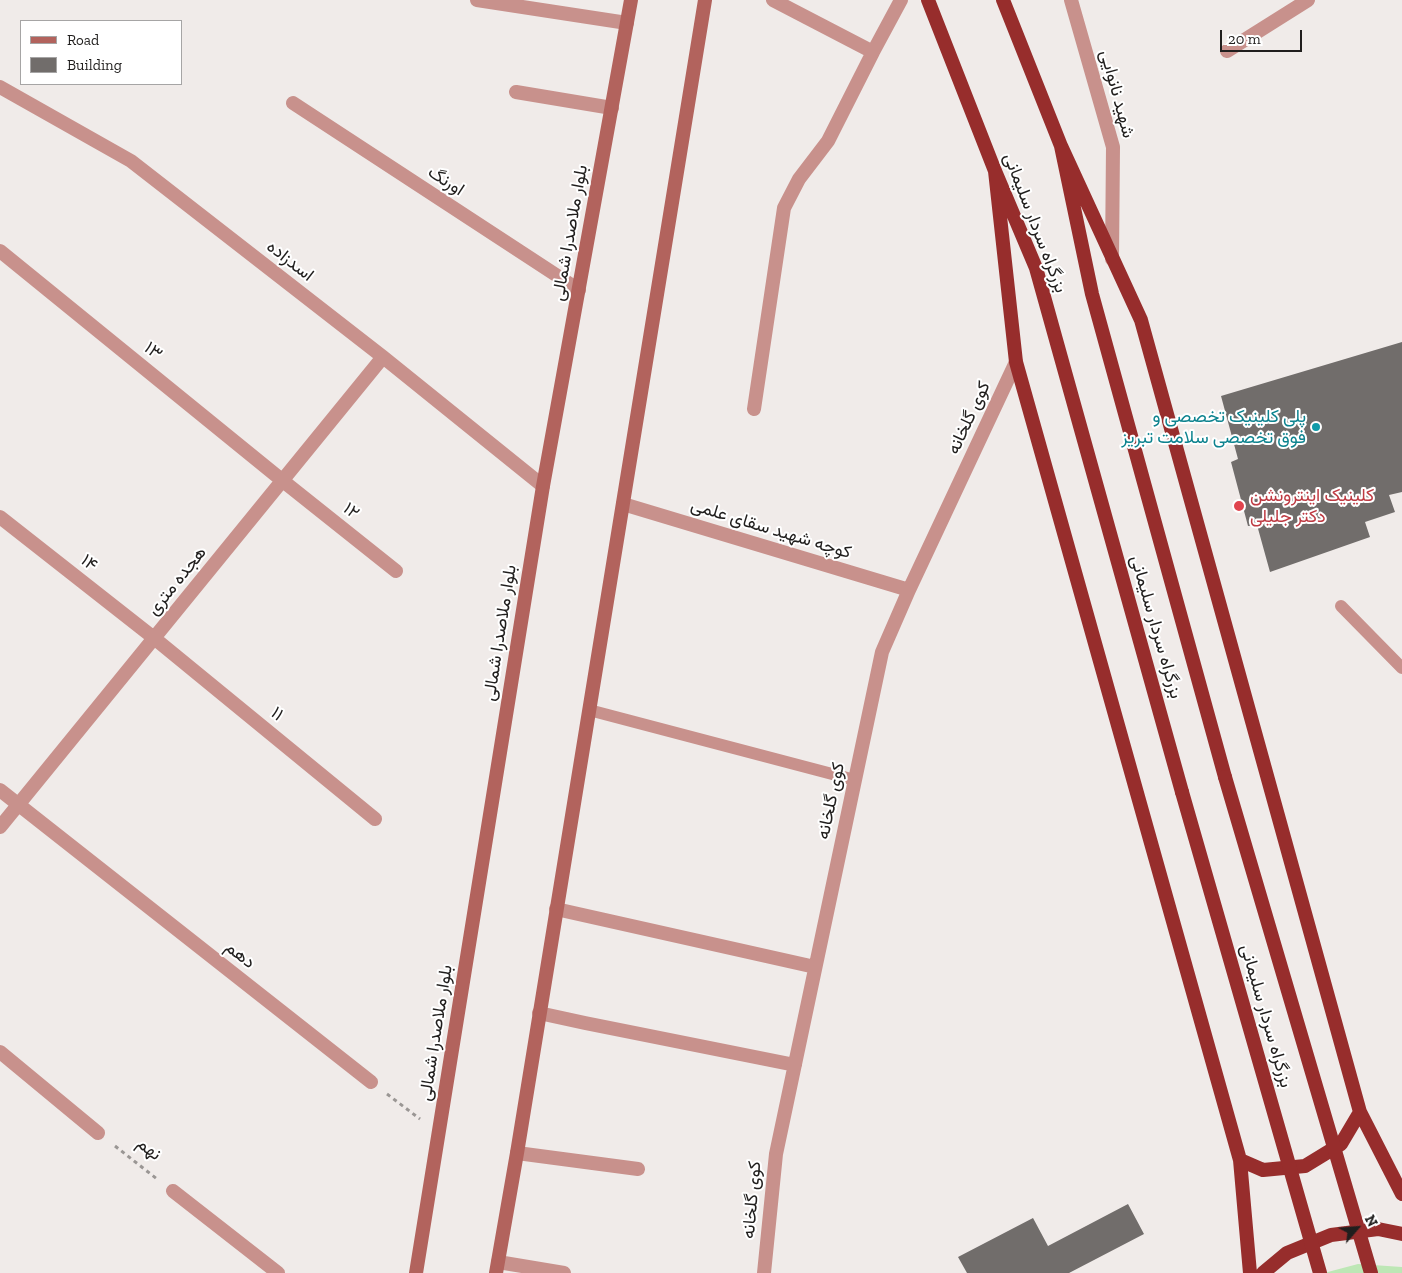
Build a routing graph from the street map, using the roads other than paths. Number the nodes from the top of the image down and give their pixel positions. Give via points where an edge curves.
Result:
1 (477, 0) edge
2 (631, 0) edge
3 (705, 0) edge
4 (773, 0) edge
5 (901, 0) edge
6 (928, 0) edge
7 (1003, 0) edge
8 (1071, 0) edge
9 (1308, 0) edge
10 (627, 23) junction
11 (1227, 51) dead end
12 (873, 52) junction
13 (0, 87) edge
14 (516, 92) dead end
15 (293, 103) dead end
16 (612, 108) junction
17 (1061, 146) junction
18 (995, 171) junction
19 (0, 251) edge
20 (1112, 259) junction
21 (579, 290) junction
22 (383, 357) junction
23 (1016, 362) junction
24 (754, 409) dead end
25 (283, 481) junction
26 (543, 486) junction
27 (623, 504) junction
28 (0, 517) edge
29 (396, 571) dead end
30 (909, 590) junction
31 (1341, 606) dead end
32 (154, 638) junction
33 (1402, 668) edge
34 (589, 710) junction
35 (855, 780) junction
36 (0, 790) edge
37 (19, 804) junction
38 (375, 819) dead end
39 (0, 827) edge
40 (556, 909) junction
41 (815, 967) junction
42 (539, 1013) junction
43 (0, 1052) edge
44 (794, 1065) junction
45 (371, 1082) road end
46 (1360, 1112) junction
47 (98, 1133) road end
48 (517, 1153) junction
49 (1240, 1160) junction
50 (638, 1170) dead end
51 (173, 1191) road end
52 (1402, 1194) edge
53 (1402, 1234) edge
54 (497, 1268) edge
55 (278, 1273) edge
56 (416, 1273) edge
57 (564, 1273) edge
58 (764, 1273) edge
59 (1250, 1273) edge
60 (1263, 1273) edge
61 (1320, 1273) edge
62 (1371, 1273) edge

1 - 10 street
2 - 10 main road, بلوار ملاصدرا شمالی
3 - 27 main road
4 - 12 street
5 - 12 street
6 - 18 highway, بزرگراه سردار سلیمانی
7 - 17 highway, بزرگراه سردار سلیمانی
8 - 20 street, شهید نانوایی via 1113,148
9 - 11 street
10 - 16 main road, بلوار ملاصدرا شمالی
12 - 24 street via 828,141 799,179 784,208
13 - 22 street, اسدزاده via 131,161
14 - 16 street
15 - 21 street, اورنگ
16 - 21 main road, بلوار ملاصدرا شمالی
17 - 20 highway
17 - 62 highway, بزرگراه سردار سلیمانی, bridge via 1092,294 1225,777
18 - 23 highway
18 - 61 highway, بزرگراه سردار سلیمانی, bridge via 1036,268
19 - 25 street, ۱۳
20 - 46 highway via 1141,320
21 - 26 main road, بلوار ملاصدرا شمالی
22 - 25 street, هجده متری
22 - 26 street, اسدزاده
23 - 30 street, کوی گلخانه
23 - 49 highway
25 - 29 street, ۱۲
25 - 32 street, هجده متری
26 - 56 main road, بلوار ملاصدرا شمالی
27 - 30 street, کوچه شهید سقای علمی
27 - 34 main road
28 - 32 street, ۱۴
30 - 35 street, کوی گلخانه via 882,652
31 - 33 lane
32 - 37 street, هجده متری
32 - 38 street, ۱۱
34 - 35 lane
34 - 40 main road
35 - 41 street, کوی گلخانه
36 - 37 street, دهم
37 - 39 street, هجده متری
37 - 45 street, دهم
40 - 41 street
40 - 42 main road
41 - 44 street, کوی گلخانه
42 - 44 street
42 - 48 main road
43 - 47 street
44 - 58 street, کوی گلخانه via 776,1154
46 - 49 highway via 1340,1144 1305,1166 1263,1170
46 - 52 highway
48 - 50 street
48 - 54 main road
49 - 59 highway
51 - 55 street
53 - 60 highway via 1378,1229 1331,1234 1287,1253
54 - 57 street

